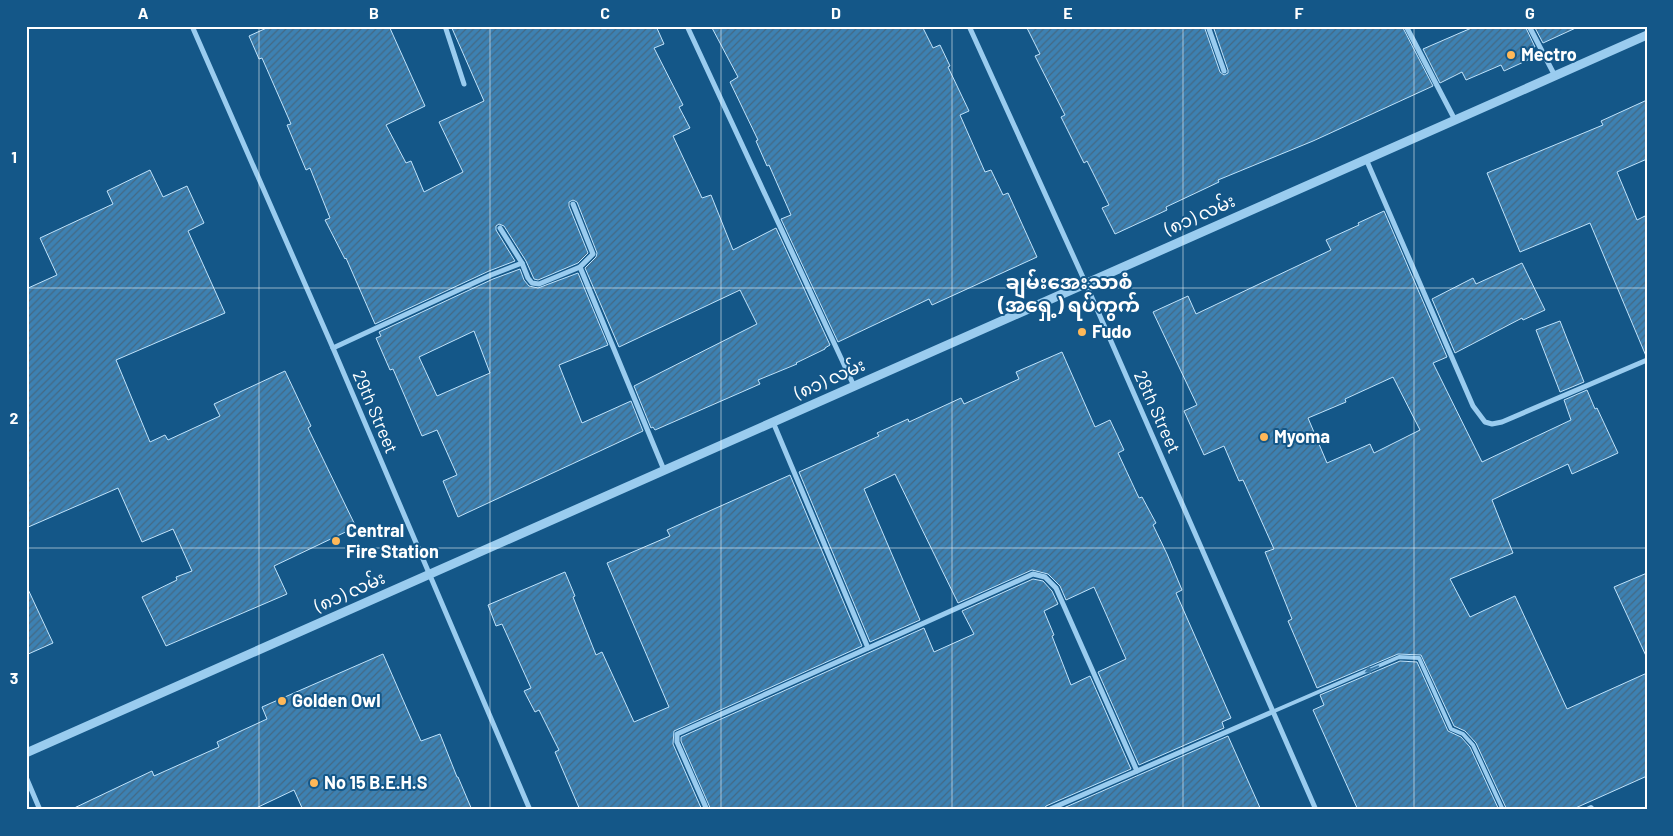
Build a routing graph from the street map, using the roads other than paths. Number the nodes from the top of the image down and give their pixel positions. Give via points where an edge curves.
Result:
1 (192, 26) edge
2 (445, 26) edge
3 (687, 26) edge
4 (969, 26) edge
5 (1208, 26) edge
6 (1406, 26) edge
7 (1530, 26) edge
8 (1647, 35) edge
9 (1224, 71) dead end
10 (1555, 76) junction
11 (464, 84) dead end
12 (1455, 120) junction
13 (1366, 159) junction
14 (573, 204) dead end
15 (500, 228) dead end
16 (522, 263) junction
17 (580, 267) junction
18 (1086, 284) junction
19 (333, 348) junction
20 (1647, 360) edge
21 (854, 386) junction
22 (773, 422) junction
23 (664, 470) junction
24 (430, 574) junction
25 (868, 648) junction
26 (1272, 712) junction
27 (26, 753) edge
28 (1137, 771) junction
29 (26, 777) edge
30 (40, 810) edge
31 (530, 810) edge
32 (707, 810) edge
33 (1048, 810) edge
34 (1316, 810) edge
35 (1503, 810) edge
36 (1585, 810) edge
37 (1594, 810) edge

1 - 19 street, 29th Street
2 - 11 street
3 - 21 street
4 - 18 street, 28th Street
5 - 9 street
6 - 12 street
7 - 10 street
8 - 10 street, (၈၁) လမ်း
10 - 12 street, (၈၁) လမ်း
12 - 13 street, (၈၁) လမ်း
13 - 18 street, (၈၁) လမ်း
13 - 20 street via 1473,406 1485,422 1502,422
14 - 17 street via 593,254
15 - 16 street
16 - 17 street via 532,283 539,284
16 - 19 street
17 - 23 street
18 - 21 street, (၈၁) လမ်း
18 - 26 street, 28th Street
19 - 24 street, 29th Street
21 - 22 street, (၈၁) လမ်း
22 - 23 street, (၈၁) လမ်း
22 - 25 street
23 - 24 street, (၈၁) လမ်း
24 - 27 street, (၈၁) လမ်း
24 - 31 street, 29th Street
25 - 28 street via 1034,574 1045,577 1056,588
25 - 32 street via 677,734 677,742
26 - 28 street
26 - 34 street, 28th Street
35 -> 26 lane via 1473,745 1463,734 1451,729 1419,658 1399,657
28 - 33 street
29 - 30 street
36 - 37 lane via 1591,807

